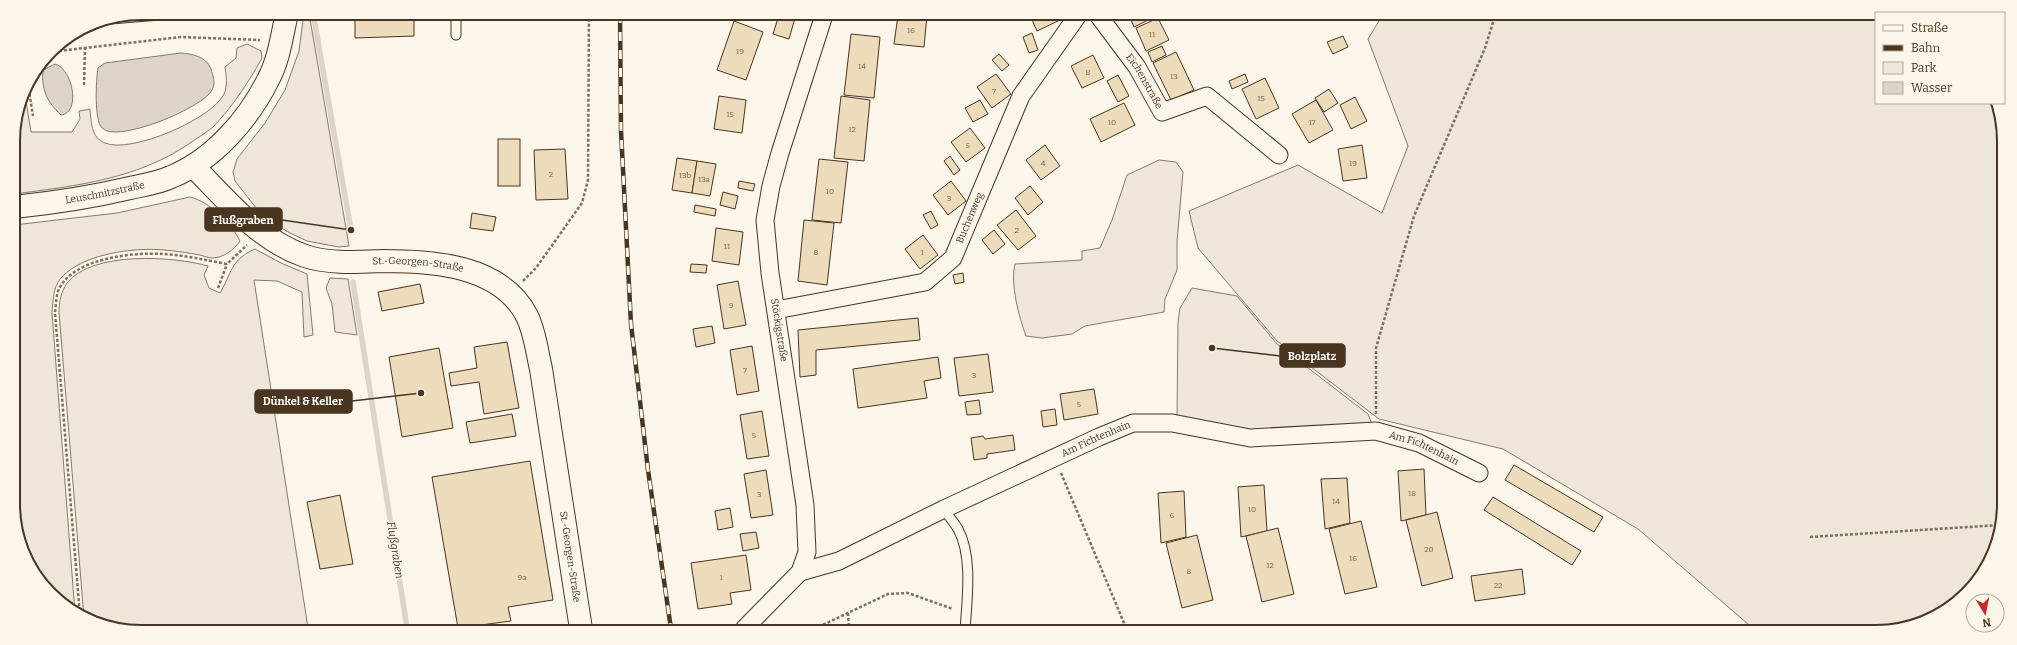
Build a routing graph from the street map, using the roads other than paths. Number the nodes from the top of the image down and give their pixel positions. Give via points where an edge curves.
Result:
1 (285, 20) edge
2 (456, 20) edge
3 (822, 20) edge
4 (1074, 20) edge
5 (1102, 20) edge
6 (456, 35) dead end
7 (1279, 156) dead end
8 (193, 166) junction
9 (20, 206) edge
10 (776, 310) junction
11 (1479, 472) dead end
12 (944, 509) junction
13 (800, 572) junction
14 (580, 625) edge
15 (748, 625) edge
16 (965, 625) edge

1 - 8 street via 269,79 250,111 222,142
2 - 6 lane
3 - 10 street, Stöckigstraße via 780,153 765,220
4 - 10 street, Buchenweg via 1021,96 954,258 925,282
5 - 7 street, Eichenstraße via 1137,67 1162,112 1207,96
8 - 9 street, Leuschnitzstraße via 153,183
8 - 14 street, St.-Georgen-Straße via 256,229 287,249 339,262 390,261 463,269 496,283 510,294 527,317 534,336
10 - 13 street, Stöckigstraße via 805,505 807,552
11 - 12 street, Am Fichtenhain via 1419,443 1376,431 1250,438 1172,423 1133,423
12 - 13 street, Am Fichtenhain via 839,561
12 - 16 lane via 958,529 964,545 968,573
13 - 15 street, Stöckigstraße

